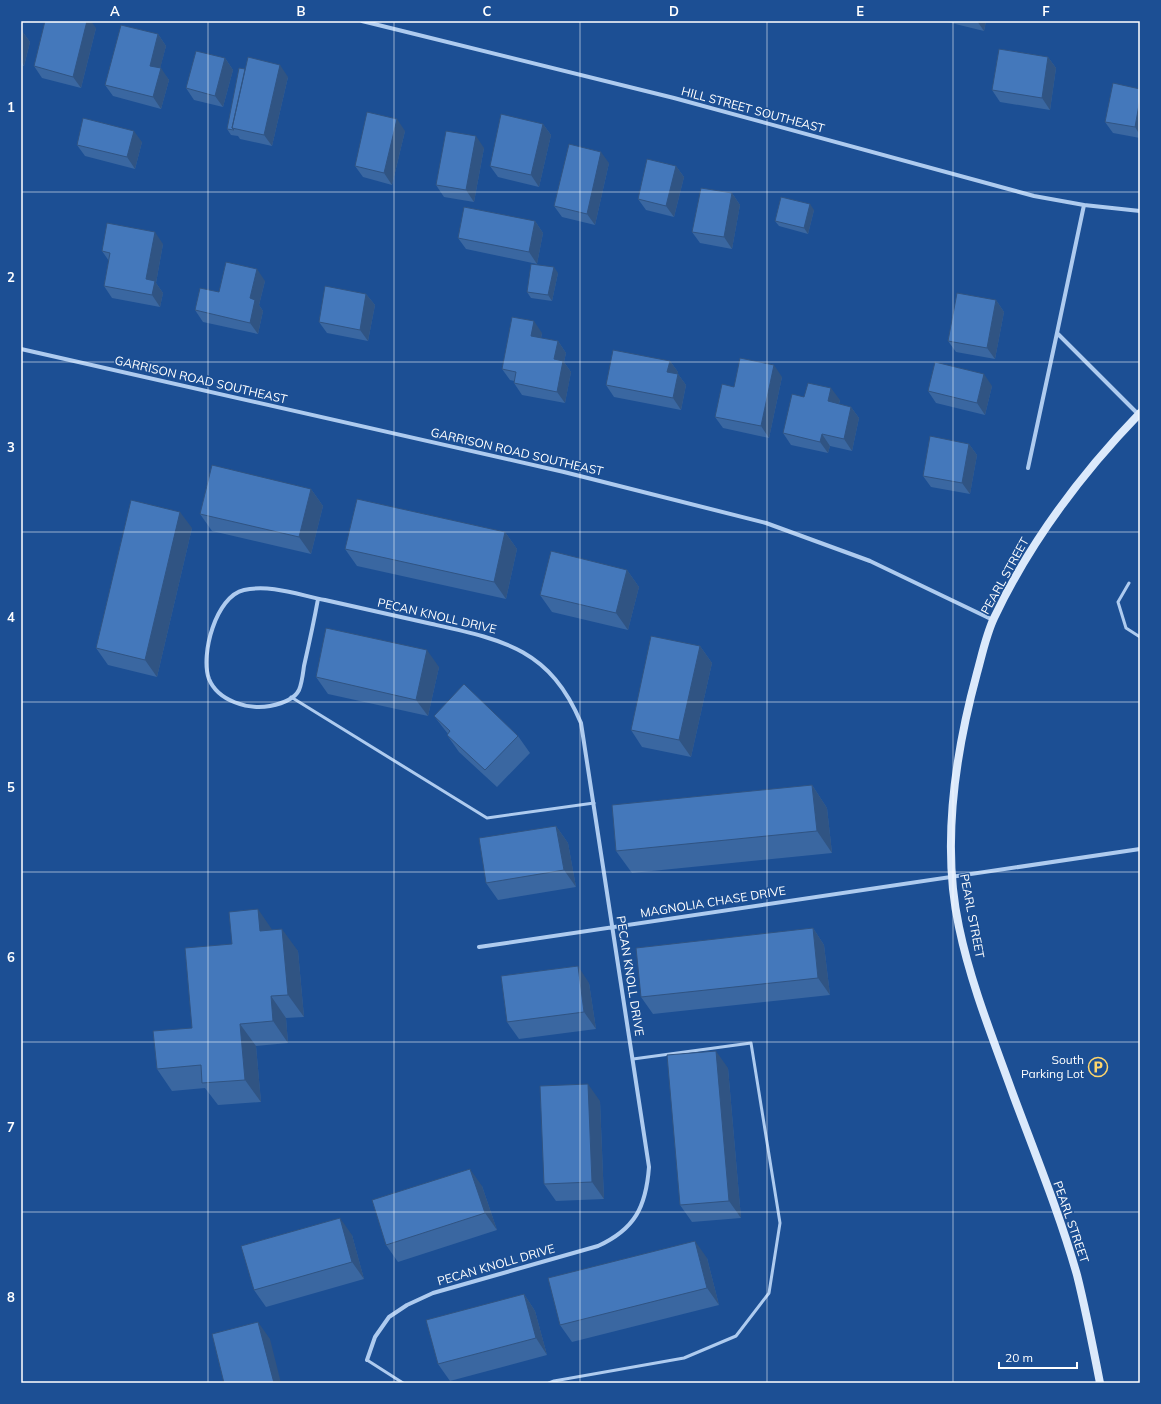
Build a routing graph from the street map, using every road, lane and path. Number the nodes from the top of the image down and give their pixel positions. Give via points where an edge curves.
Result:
1 (362, 21) edge
2 (1084, 205) junction
3 (1140, 211) edge
4 (1057, 333) junction
5 (21, 349) edge
6 (1139, 414) edge
7 (1028, 468) dead end
8 (1129, 583) dead end
9 (318, 599) junction
10 (993, 620) junction
11 (1140, 637) edge
12 (291, 697) junction
13 (594, 803) junction
14 (1140, 849) edge
15 (951, 876) junction
16 (613, 928) junction
17 (479, 947) dead end
18 (633, 1059) junction
19 (367, 1360) joint
20 (403, 1383) edge
21 (549, 1383) edge
22 (1100, 1383) edge

1 - 2 street, HILL STREET SOUTHEAST via 674,98 1034,196
2 - 3 street, HILL STREET SOUTHEAST
2 - 4 street
4 - 6 street
4 - 7 street
5 - 10 street, GARRISON ROAD SOUTHEAST via 556,471 766,523 870,561
6 - 10 street, PEARL STREET via 1082,479 1054,516
8 - 11 lane via 1118,602 1126,628
9 - 12 street via 299,691
9 - 12 street, PECAN KNOLL DRIVE via 261,587 241,590 225,602 214,621 206,660 209,679 219,693 238,704 258,708 284,703
9 - 13 street, PECAN KNOLL DRIVE via 488,636 517,648 539,663 557,680 571,700 581,724
10 - 15 street, PEARL STREET via 972,690 958,766 951,834
12 - 13 lane via 487,818
13 - 16 street, PECAN KNOLL DRIVE
14 - 15 street, MAGNOLIA CHASE DRIVE
15 - 16 street, MAGNOLIA CHASE DRIVE
15 - 22 street, PEARL STREET via 959,929 972,978 1056,1210 1076,1275
16 - 17 street, MAGNOLIA CHASE DRIVE
16 - 18 street, PECAN KNOLL DRIVE
18 - 19 street, PECAN KNOLL DRIVE via 649,1167 647,1190 629,1227 615,1238 598,1246 433,1293 407,1305 389,1317 376,1336
18 - 21 lane via 751,1043 780,1223 769,1293 736,1336 684,1358
19 - 20 lane

